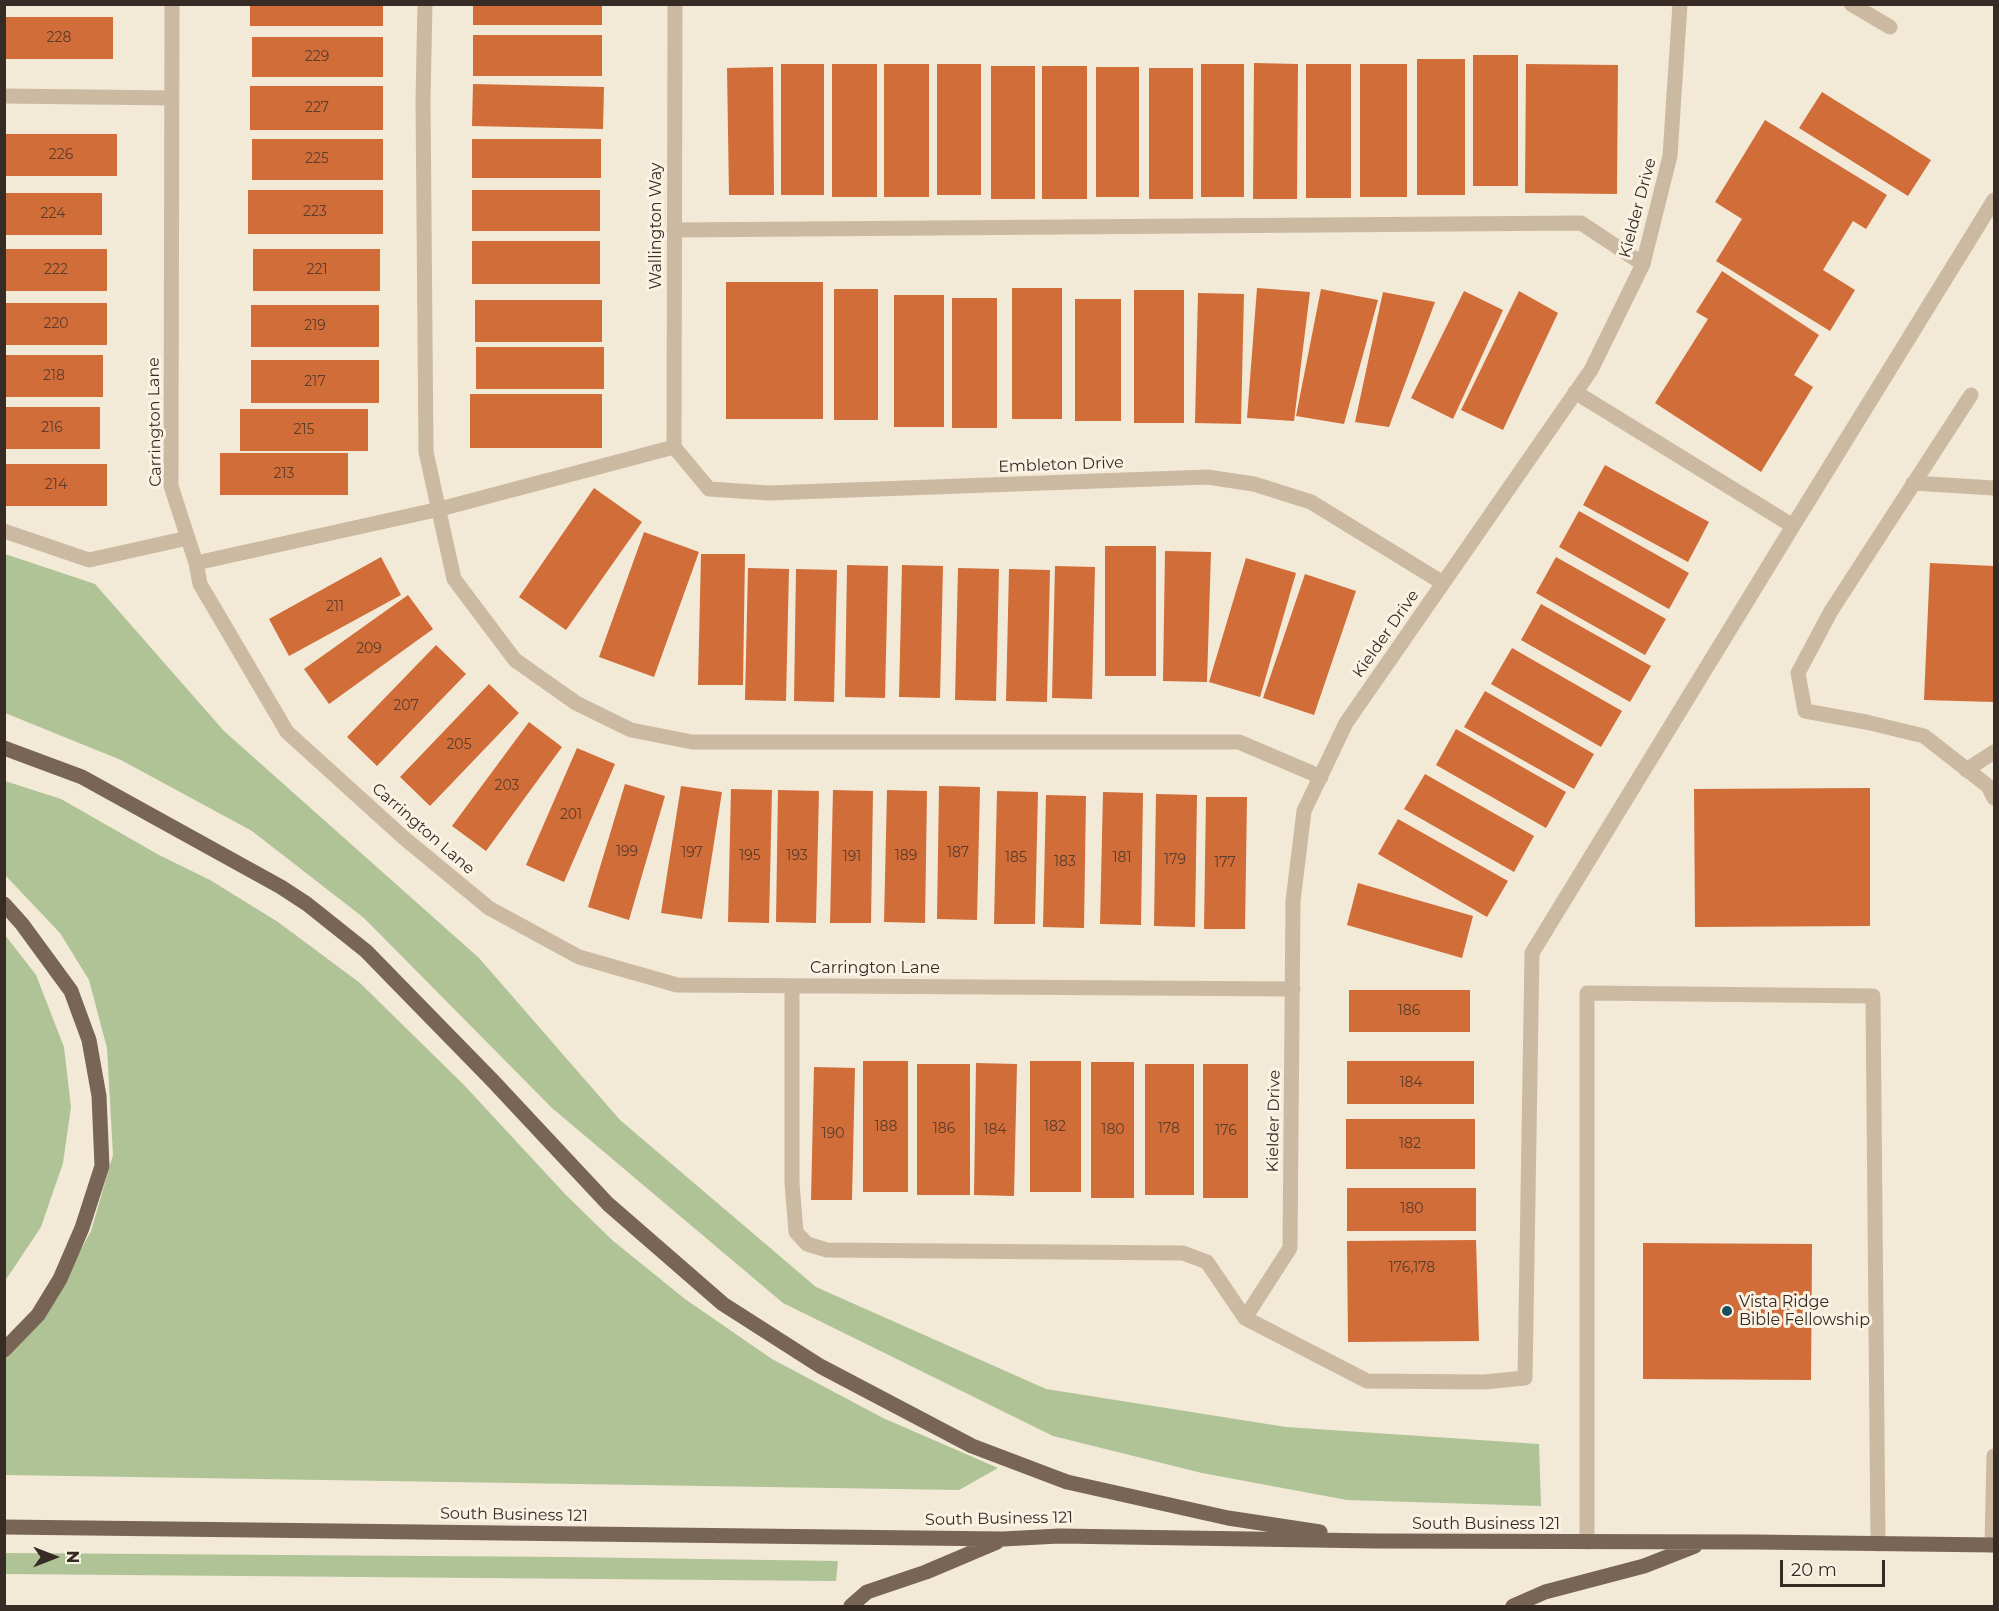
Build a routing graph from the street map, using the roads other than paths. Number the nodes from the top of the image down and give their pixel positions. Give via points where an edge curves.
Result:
1 (172, 4) edge
2 (425, 4) edge
3 (675, 4) edge
4 (1680, 4) edge
5 (1851, 4) edge
6 (1890, 27) dead end
7 (4, 96) edge
8 (172, 98) junction
9 (1995, 200) edge
10 (674, 230) junction
11 (1642, 264) junction
12 (1575, 392) junction
13 (1971, 395) dead end
14 (674, 447) junction
15 (1913, 483) junction
16 (1995, 488) edge
17 (440, 509) junction
18 (1793, 526) junction
19 (4, 531) edge
20 (188, 538) junction
21 (196, 563) junction
22 (1443, 583) junction
23 (4, 748) edge
24 (1995, 752) edge
25 (1966, 770) junction
26 (1321, 777) junction
27 (1995, 798) edge
28 (4, 904) edge
29 (792, 986) junction
30 (1293, 989) junction
31 (1245, 1318) junction
32 (4, 1350) edge
33 (1995, 1456) edge
34 (4, 1527) edge
35 (1003, 1539) junction
36 (1376, 1541) junction
37 (1587, 1542) junction
38 (1703, 1543) junction
39 (1878, 1544) junction
40 (1993, 1545) edge
41 (851, 1606) edge
42 (1513, 1606) edge

1 - 8 street, Carrington Lane
2 - 17 street via 426,452
3 - 10 street, Wallington Way
4 - 11 street, Kielder Drive via 1670,156
5 - 6 street
7 - 8 street
8 - 20 street, Carrington Lane via 171,486
9 - 18 street
10 - 11 street via 1581,223
10 - 14 street, Wallington Way
11 - 12 street, Kielder Drive via 1591,370
12 - 18 street
12 - 22 street, Kielder Drive
13 - 15 street
14 - 17 street
14 - 22 street, Embleton Drive via 709,489 721,490 769,493 1207,477 1254,484 1311,502
15 - 16 street
15 - 25 street via 1831,611 1798,673 1805,711 1924,736
17 - 21 street
17 - 26 street via 454,579 515,660 576,703 632,730 693,742 1239,742
18 - 31 street via 1532,953 1525,1378 1484,1382 1366,1381
19 - 20 street via 89,560
20 - 21 street, Carrington Lane
21 - 29 street, Carrington Lane via 200,584 287,732 404,838 489,908 579,957 677,985
22 - 26 street, Kielder Drive via 1346,723
23 - 36 main road via 82,777 307,904 366,951 608,1204 723,1304 820,1366 972,1446 1067,1482 1228,1518
24 - 25 street
25 - 27 street via 1988,786
26 - 30 street, Kielder Drive via 1304,811 1293,901
28 - 32 main road via 71,991 89,1040 99,1096 102,1166 60,1279 38,1315
29 - 30 street, Carrington Lane
29 - 31 street via 792,1183 796,1232 807,1244 827,1250 1183,1253 1207,1262
30 - 31 street, Kielder Drive via 1290,1248
33 - 40 street
34 - 35 main road, South Business 121
35 - 36 main road, South Business 121 via 1059,1536
35 - 41 main road via 867,1592
36 - 37 main road, South Business 121
37 - 38 main road, South Business 121
37 - 39 street via 1587,993 1873,996
38 - 39 main road, South Business 121
38 - 42 main road via 1644,1566 1545,1592
39 - 40 main road, South Business 121

